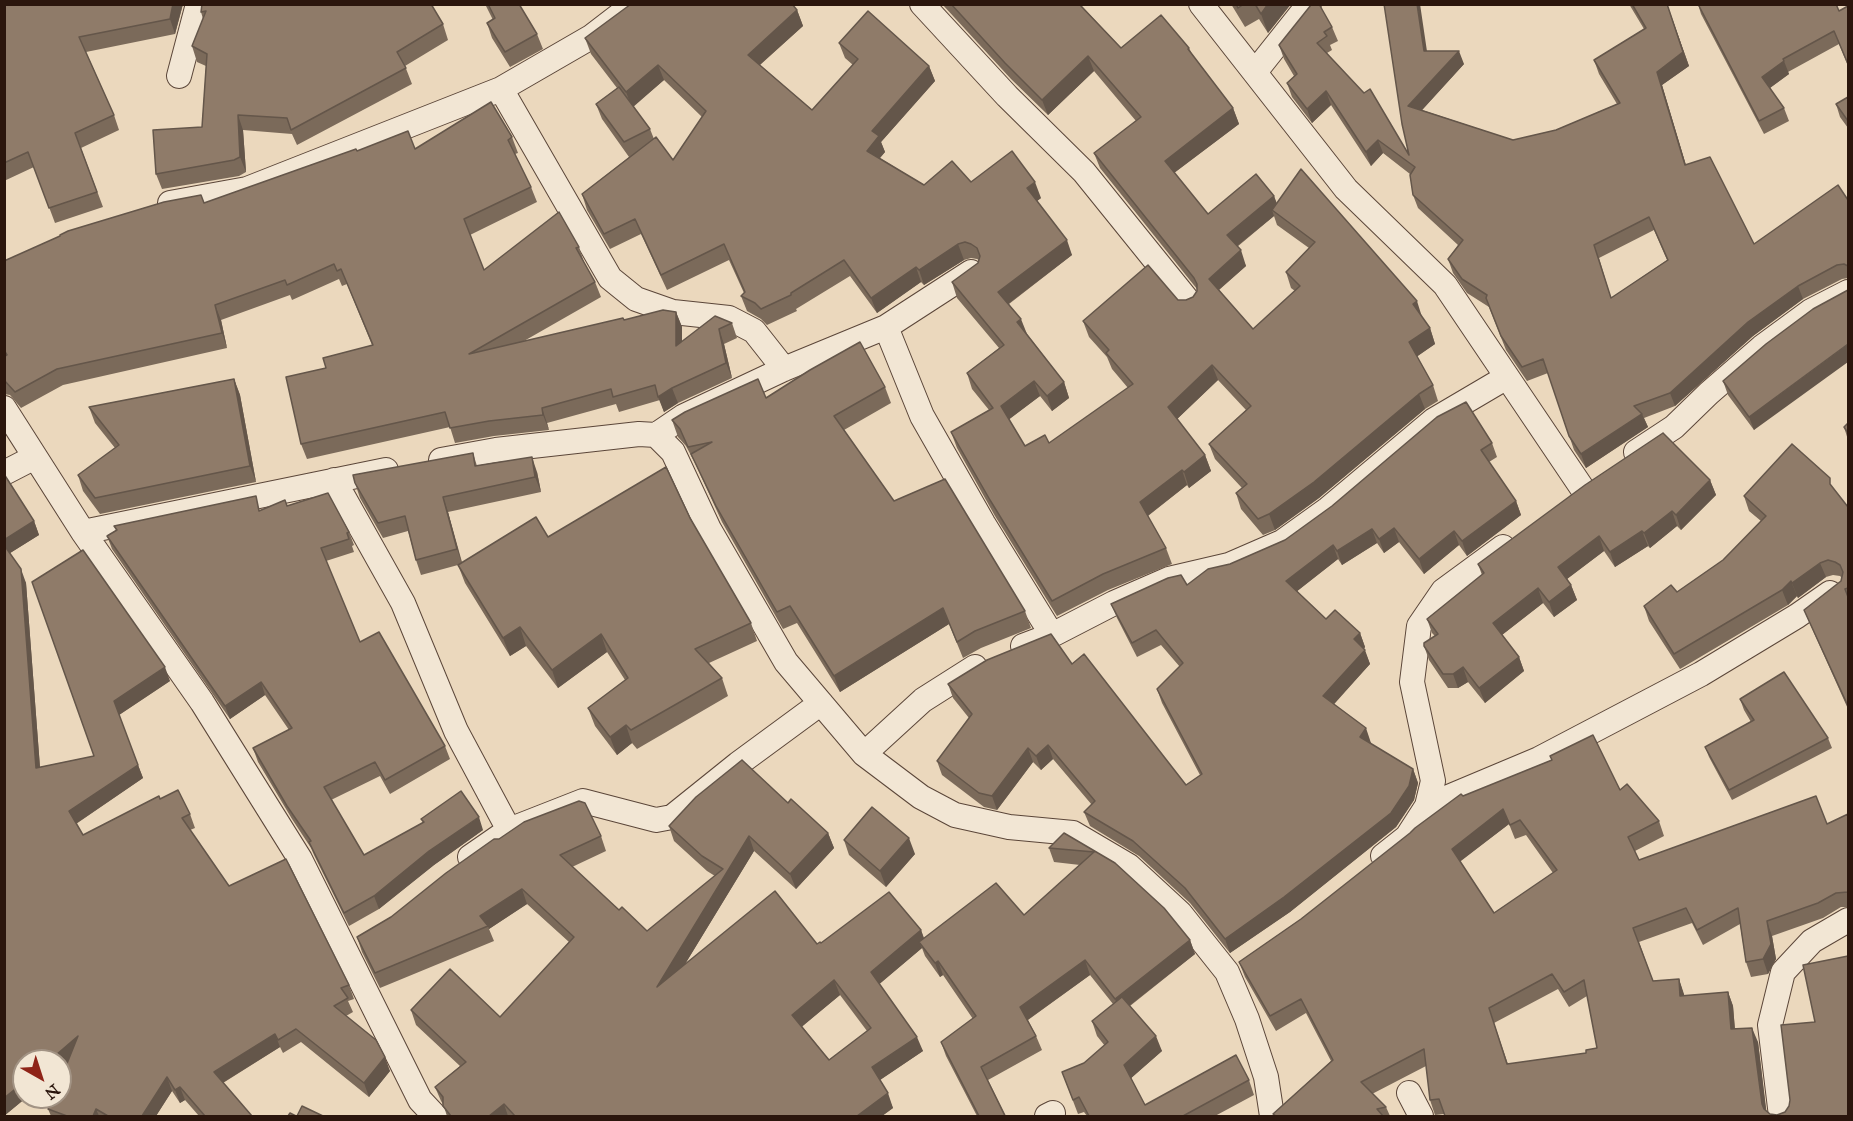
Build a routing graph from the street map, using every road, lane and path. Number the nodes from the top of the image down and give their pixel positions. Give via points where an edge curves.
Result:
1 (198, 4) edge
2 (634, 4) edge
3 (922, 4) edge
4 (1201, 4) edge
5 (1309, 4) edge
6 (1255, 72) junction
7 (179, 76) dead end
8 (501, 89) junction
9 (144, 210) edge
10 (970, 272) edge
11 (1848, 292) edge
12 (1189, 302) edge
13 (886, 327) junction
14 (784, 369) junction
15 (1507, 377) junction
16 (4, 408) edge
17 (656, 435) junction
18 (35, 457) junction
19 (4, 473) edge
20 (334, 480) junction
21 (83, 531) junction
22 (1518, 536) edge
23 (1834, 589) edge
24 (1052, 635) junction
25 (821, 703) junction
26 (864, 754) junction
27 (1427, 806) junction
28 (509, 830) junction
29 (453, 869) edge
30 (1361, 873) edge
31 (1848, 920) edge
32 (1409, 1093) dead end
33 (435, 1116) edge
34 (1272, 1116) edge
35 (1421, 1116) edge
36 (1781, 1116) edge

1 - 7 street
2 - 8 street via 591,37
3 - 12 street via 1084,172
4 - 6 street
5 - 6 street
6 - 15 street via 1346,189 1445,285
8 - 9 street via 248,189
8 - 14 street via 610,278 636,299 673,312 729,318 754,332
10 - 13 street
11 - 15 street via 1803,317 1753,355 1674,427 1591,482
13 - 14 street
13 - 24 street via 922,416
14 - 17 street via 684,416
15 - 24 street via 1434,420 1328,509 1282,542 1229,565 1169,579
16 - 18 street
17 - 20 street via 496,450
17 - 25 street via 673,452 709,529 786,662
18 - 19 street
18 - 21 street
20 - 21 street
20 - 28 street via 403,603 456,731
21 - 33 street via 202,702 352,941 420,1100
22 - 27 street via 1443,591 1419,626 1412,682 1433,781
23 - 27 street via 1701,674 1539,759
24 - 26 street via 986,661 923,700
25 - 26 street
25 - 28 street via 672,817 656,820 583,801
26 - 34 street via 921,797 955,815 1009,827 1073,833 1129,866 1236,966 1247,1019 1266,1077
27 - 30 street via 1407,837
28 - 29 street
31 - 36 street via 1812,941 1783,972 1770,1025
32 - 35 street

